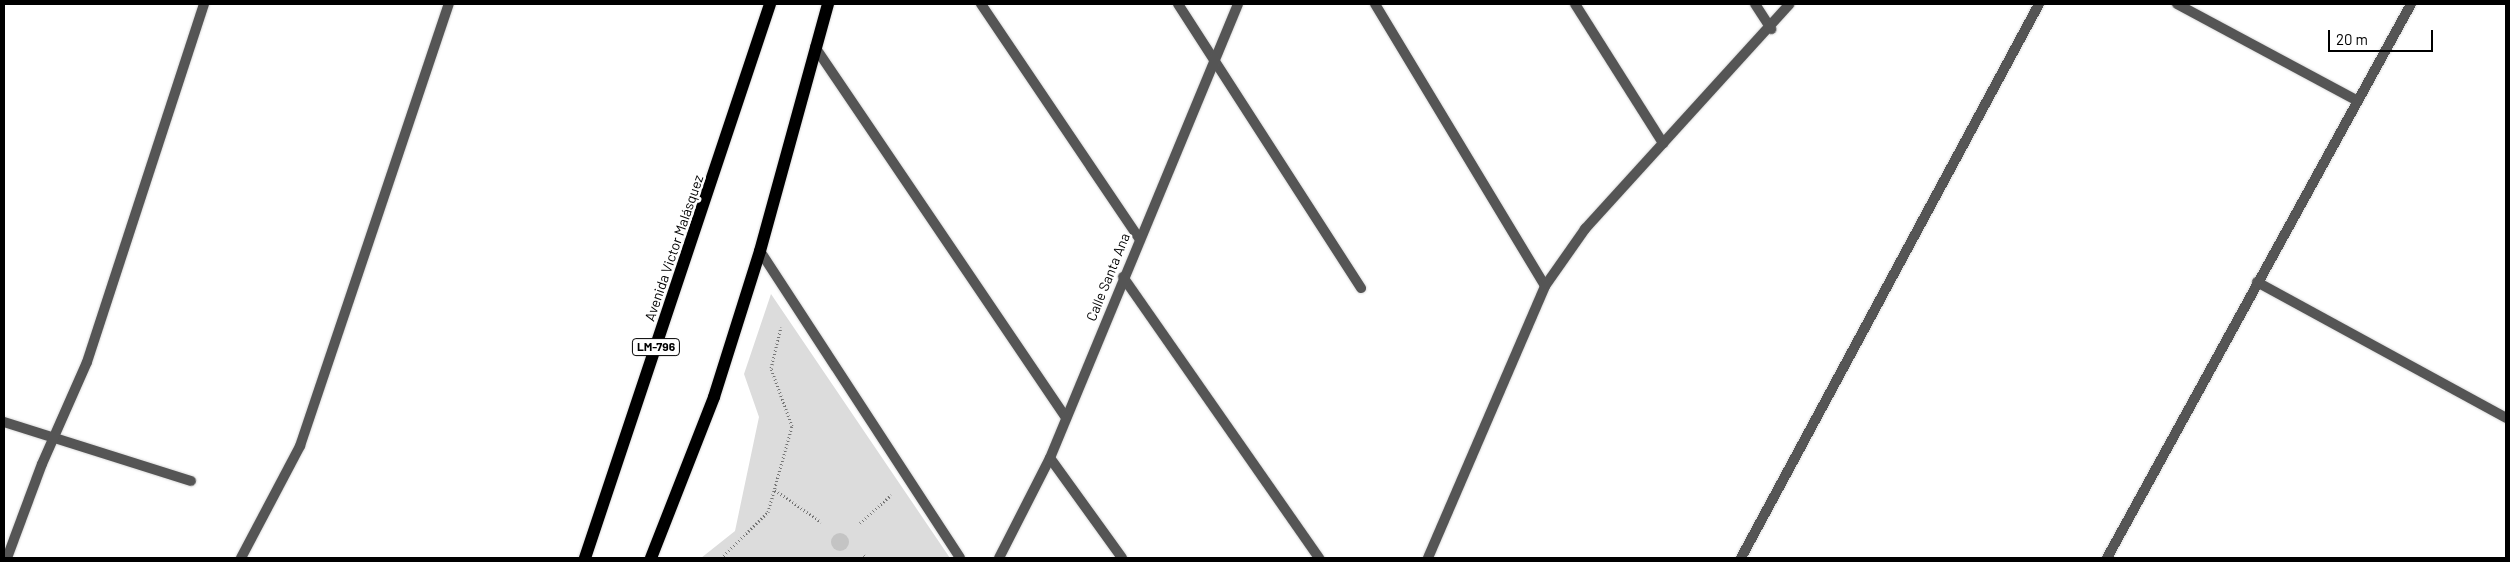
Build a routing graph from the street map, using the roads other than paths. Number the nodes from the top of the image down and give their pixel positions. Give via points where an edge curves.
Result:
1 (204, 4) edge
2 (449, 4) edge
3 (770, 4) edge
4 (828, 4) edge
5 (981, 4) edge
6 (1178, 4) edge
7 (1238, 4) edge
8 (1375, 4) edge
9 (1575, 4) edge
10 (1755, 4) edge
11 (1790, 4) edge
12 (2039, 4) edge
13 (2177, 4) edge
14 (2411, 4) edge
15 (1771, 29) junction
16 (815, 47) junction
17 (1216, 62) junction
18 (2358, 101) junction
19 (1663, 143) junction
20 (1139, 238) junction
21 (760, 250) junction
22 (1123, 277) junction
23 (2257, 282) junction
24 (1545, 286) junction
25 (1361, 288) dead end
26 (1066, 418) junction
27 (2506, 418) edge
28 (4, 422) edge
29 (54, 439) junction
30 (1050, 458) junction
31 (191, 481) dead end
32 (7, 558) edge
33 (241, 558) edge
34 (585, 558) edge
35 (651, 558) edge
36 (960, 558) edge
37 (999, 558) edge
38 (1122, 558) edge
39 (1318, 558) edge
40 (1428, 558) edge
41 (1741, 558) edge
42 (2106, 558) edge

1 - 29 street via 88,362
2 - 33 street via 300,446
3 - 34 main road, Avenida Victor Malásquez / LM-796
4 - 16 main road
5 - 20 street
6 - 17 street
7 - 17 street, Calle Santa Ana
8 - 24 street
9 - 19 street
10 - 15 street
11 - 15 street
12 - 41 street
13 - 18 street
14 - 18 street
15 - 19 street
16 - 21 main road
16 - 26 street
17 - 20 street, Calle Santa Ana
17 - 25 street
18 - 23 street
19 - 24 street via 1585,228
20 - 22 street, Calle Santa Ana
21 - 35 main road via 714,397
21 - 36 street
22 - 26 street, Calle Santa Ana
22 - 39 street
23 - 27 street
23 - 42 street
24 - 40 street
26 - 30 street, Calle Santa Ana
28 - 29 street
29 - 31 street
29 - 32 street
30 - 37 street, Calle Santa Ana
30 - 38 street

